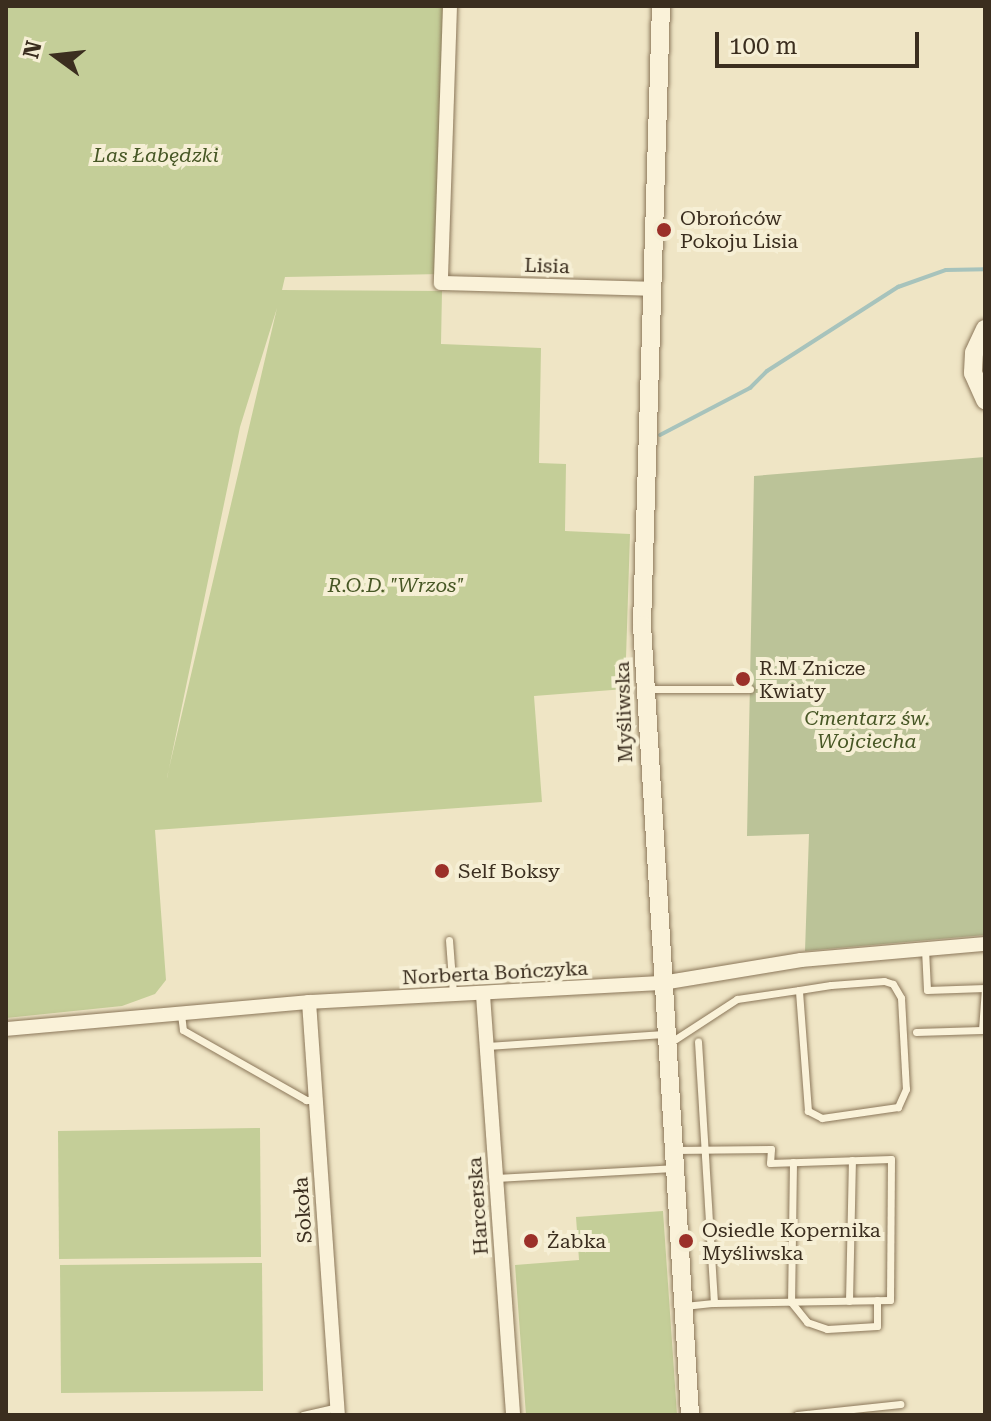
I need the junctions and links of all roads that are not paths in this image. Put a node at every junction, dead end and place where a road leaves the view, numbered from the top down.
1 (450, 6) edge
2 (661, 6) edge
3 (652, 289) junction
4 (985, 329) edge
5 (985, 400) edge
6 (644, 689) junction
7 (750, 689) dead end
8 (449, 940) dead end
9 (985, 944) edge
10 (925, 949) junction
11 (662, 983) junction
12 (985, 988) edge
13 (799, 990) junction
14 (483, 995) junction
15 (453, 996) junction
16 (309, 1002) junction
17 (181, 1014) junction
18 (6, 1029) edge
19 (983, 1030) edge
20 (916, 1032) dead end
21 (665, 1039) junction
22 (698, 1041) dead end
23 (487, 1046) junction
24 (316, 1100) junction
25 (704, 1149) junction
26 (672, 1159) junction
27 (852, 1160) junction
28 (793, 1162) junction
29 (496, 1178) junction
30 (877, 1300) junction
31 (849, 1301) junction
32 (791, 1302) junction
33 (714, 1303) junction
34 (682, 1307) junction
35 (900, 1404) dead end
36 (338, 1411) edge
37 (303, 1415) edge
38 (513, 1415) edge
39 (690, 1415) edge
40 (797, 1415) edge

1 - 3 street, Lisia
2 - 3 street, Myśliwska
3 - 6 street, Myśliwska
4 - 5 street
6 - 7 lane
6 - 11 street, Myśliwska
8 - 15 lane
9 - 10 street, Norberta Bończyka
10 - 11 street, Norberta Bończyka
10 - 12 lane
11 - 14 street, Norberta Bończyka
11 - 21 street, Myśliwska
12 - 19 lane
13 - 13 lane
13 - 21 lane
14 - 15 street, Norberta Bończyka
14 - 23 street, Harcerska
15 - 16 street, Norberta Bończyka
16 - 17 street, Norberta Bończyka
16 - 24 street, Sokoła
17 - 18 street, Norberta Bończyka
17 - 24 lane
19 - 20 lane
21 - 23 lane
21 - 26 street, Myśliwska
22 - 25 lane
23 - 29 street, Harcerska
24 - 36 street, Sokoła
25 - 26 lane
25 - 28 lane
25 - 33 lane
26 - 29 lane
26 - 34 street, Myśliwska
27 - 28 lane
27 - 30 lane
27 - 31 lane
28 - 32 lane
29 - 38 street, Harcerska
30 - 31 lane
30 - 32 lane
31 - 32 lane
32 - 33 lane
33 - 34 lane
34 - 39 street, Myśliwska
35 - 40 lane
36 - 37 lane

